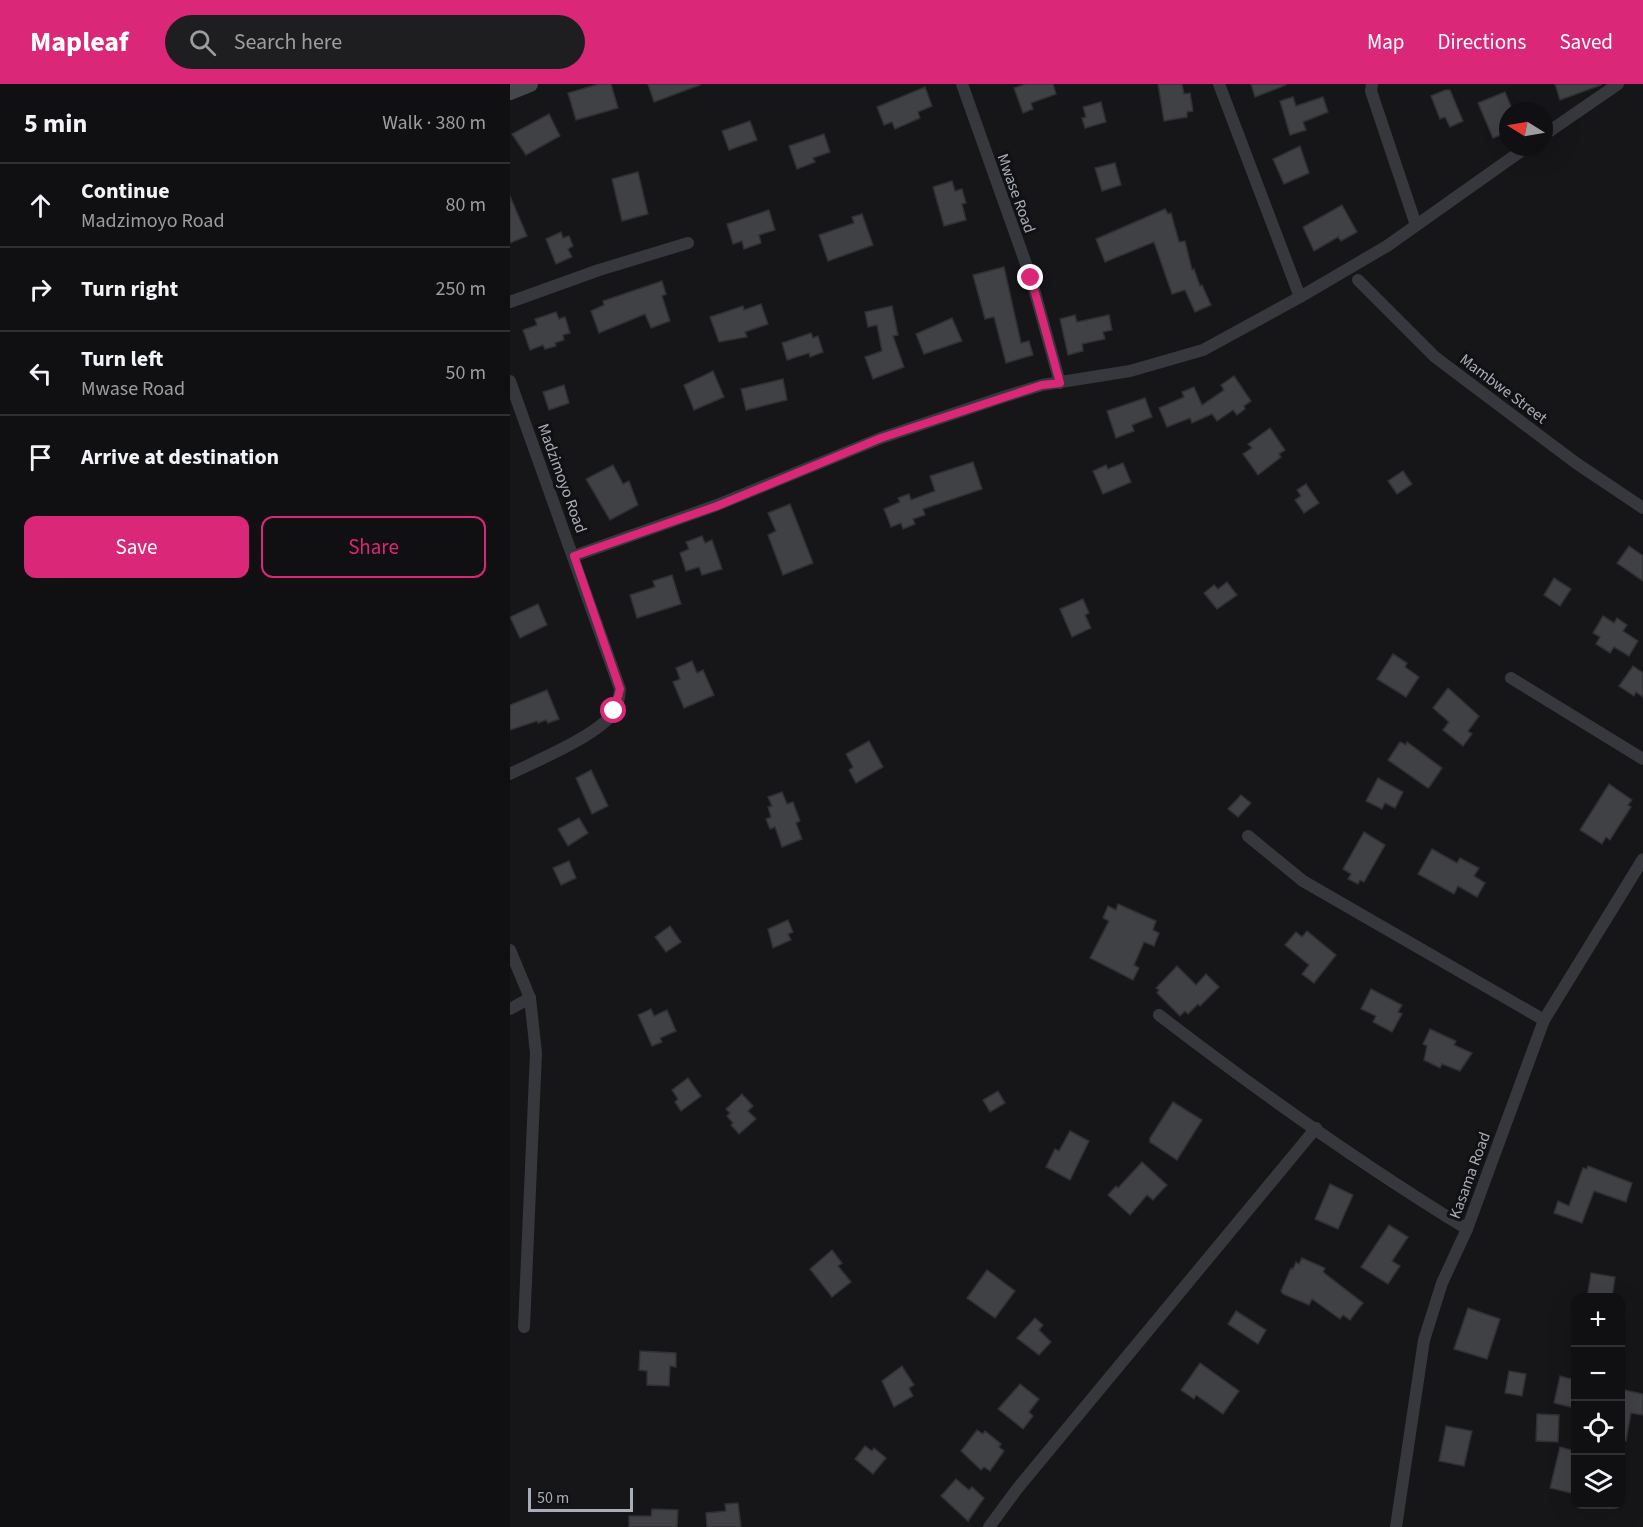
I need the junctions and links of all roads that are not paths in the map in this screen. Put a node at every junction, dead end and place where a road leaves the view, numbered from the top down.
1 (530, 84) edge
2 (962, 84) edge
3 (1219, 84) edge
4 (1371, 84) edge
5 (1618, 84) edge
6 (510, 92) edge
7 (1553, 129) edge
8 (1514, 156) edge
9 (1416, 225) junction
10 (688, 243) dead end
11 (1358, 280) dead end
12 (1300, 297) junction
13 (510, 302) edge
14 (510, 381) edge
15 (1060, 383) junction
16 (1643, 508) edge
17 (574, 556) junction
18 (1511, 678) dead end
19 (1643, 759) edge
20 (510, 774) edge
21 (1248, 836) dead end
22 (1643, 859) edge
23 (510, 950) edge
24 (530, 998) junction
25 (510, 1009) edge
26 (1159, 1015) dead end
27 (1544, 1020) junction
28 (1316, 1128) junction
29 (1467, 1229) junction
30 (524, 1327) dead end
31 (989, 1527) edge
32 (1396, 1527) edge

1 - 6 street
2 - 15 street, Mwase Road
3 - 12 street
4 - 9 street
5 - 7 street
8 - 9 street
9 - 12 street
10 - 13 street
11 - 16 street, Mambwe Street
12 - 15 street
14 - 17 street, Madzimoyo Road
15 - 17 street
17 - 20 street, Madzimoyo Road
18 - 19 street
21 - 27 street
22 - 27 street, Kasama Road
23 - 24 street
24 - 25 street
24 - 30 street
26 - 28 street
27 - 29 street, Kasama Road
28 - 29 street
28 - 31 street
29 - 32 street, Kasama Road

